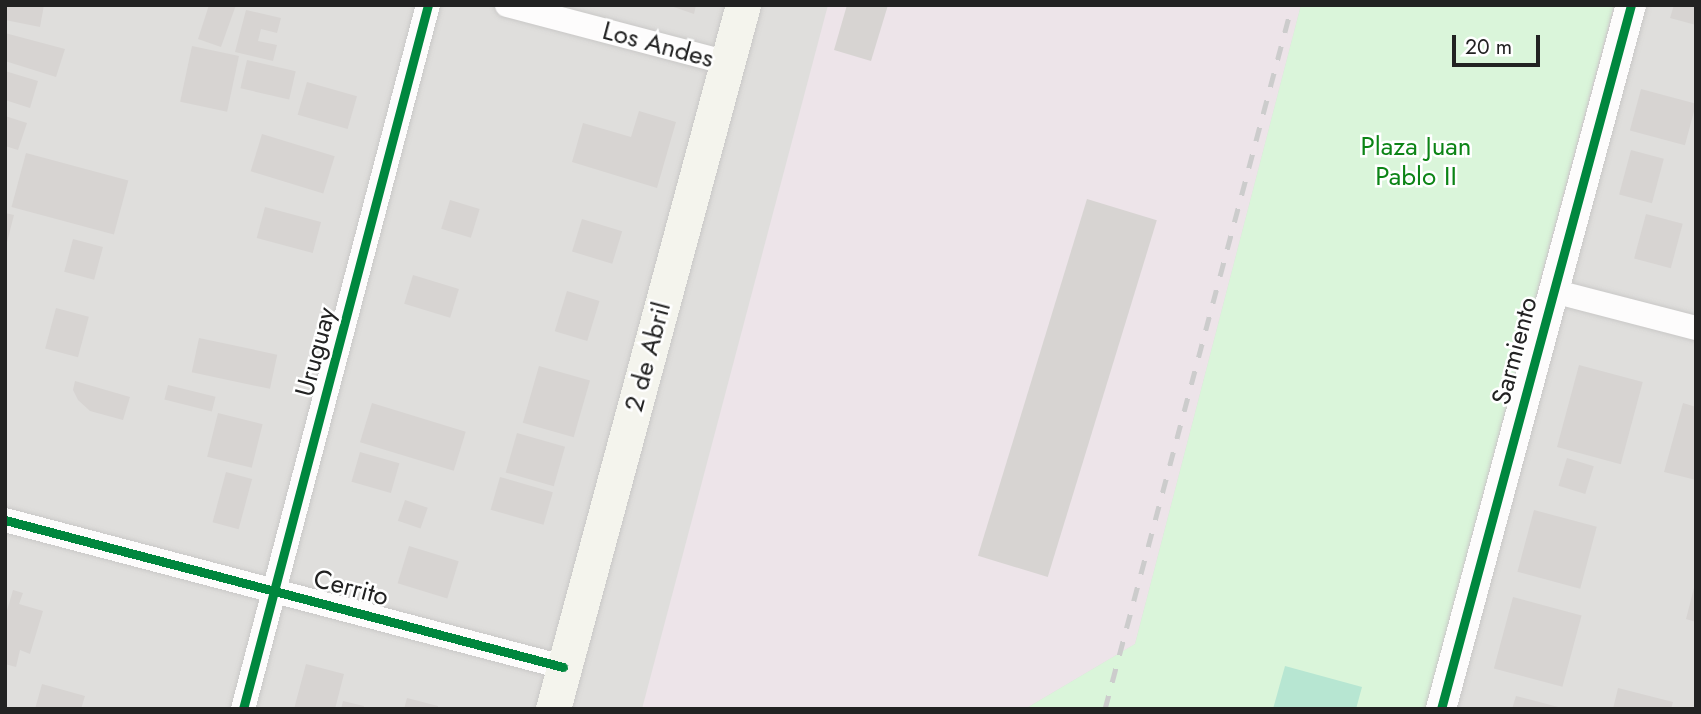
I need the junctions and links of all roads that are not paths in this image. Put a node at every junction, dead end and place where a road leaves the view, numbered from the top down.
1 (428, 5) edge
2 (507, 5) edge
3 (743, 5) edge
4 (1631, 5) edge
5 (728, 63) junction
6 (1553, 291) junction
7 (1696, 328) edge
8 (5, 520) edge
9 (275, 589) junction
10 (563, 667) junction
11 (243, 709) edge
12 (553, 709) edge
13 (1441, 709) edge

1 - 9 street, Uruguay
2 - 5 street, Los Andes
3 - 5 main road, 2 de Abril
4 - 6 street, Sarmiento
5 - 10 main road, 2 de Abril
6 - 7 street
6 - 13 street, Sarmiento
8 - 9 street, Cerrito
9 - 10 street, Cerrito
9 - 11 street, Uruguay
10 - 12 main road, 2 de Abril

